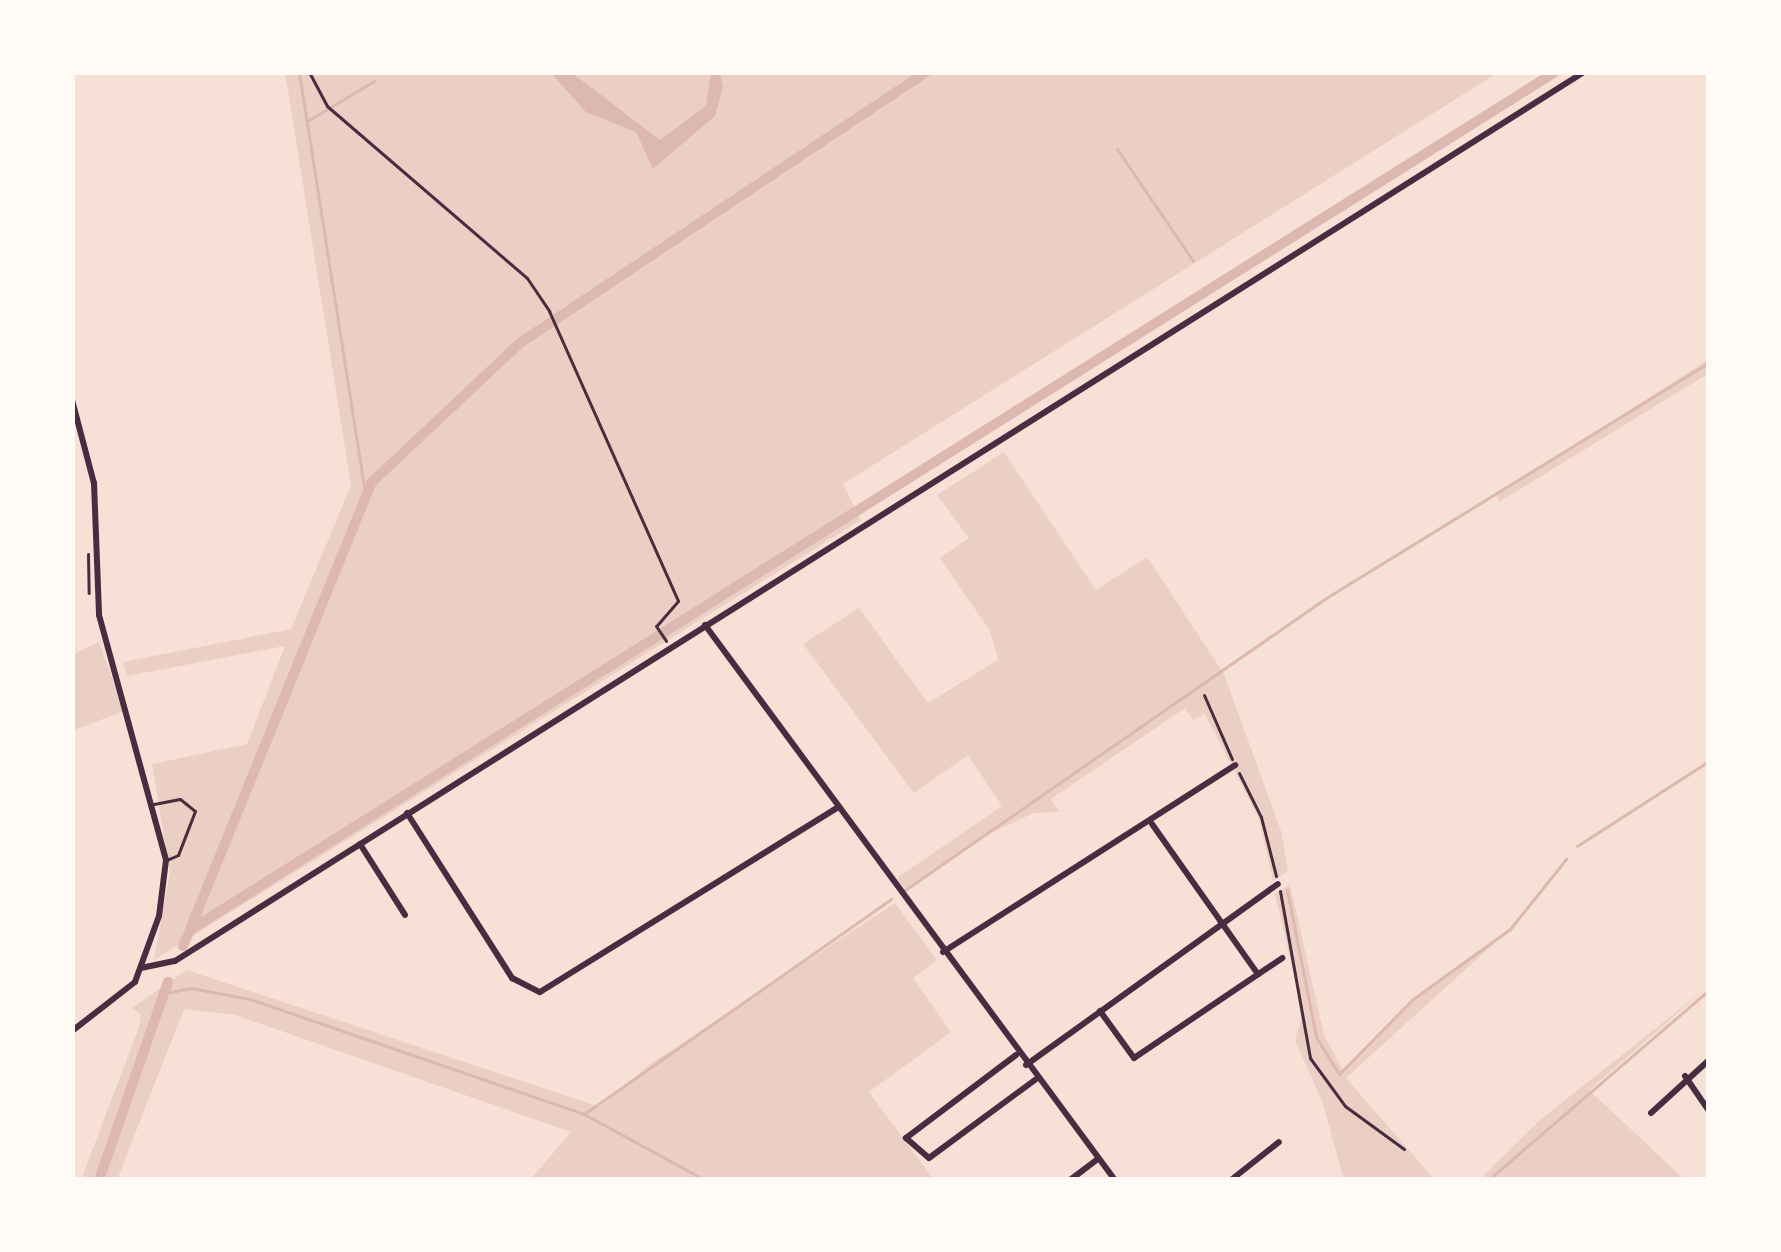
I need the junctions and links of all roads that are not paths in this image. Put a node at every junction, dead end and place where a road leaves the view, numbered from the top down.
1 (1584, 72) edge
2 (72, 400) edge
3 (705, 626) junction
4 (1235, 765) road end
5 (154, 803) junction
6 (838, 807) junction
7 (407, 813) junction
8 (1152, 824) junction
9 (360, 844) junction
10 (166, 860) junction
11 (1278, 884) road end
12 (405, 915) dead end
13 (1222, 922) junction
14 (943, 952) junction
15 (1282, 958) dead end
16 (141, 968) junction
17 (1258, 974) junction
18 (1100, 1011) junction
19 (72, 1031) edge
20 (1018, 1054) junction
21 (1709, 1060) edge
22 (1026, 1065) junction
23 (1684, 1076) junction
24 (1036, 1079) junction
25 (1709, 1111) edge
26 (1651, 1113) dead end
27 (1279, 1142) dead end
28 (1098, 1159) junction
29 (1070, 1180) edge
30 (1115, 1180) edge
31 (1231, 1180) edge

1 - 3 street
2 - 5 street
3 - 6 street
3 - 7 street
4 - 8 street
5 - 10 street
5 - 10 lane
6 - 7 street
6 - 14 street
7 - 9 street
8 - 13 street
8 - 14 street
9 - 12 street
9 - 16 street
10 - 16 street
11 - 13 street
13 - 17 street
13 - 18 street
14 - 20 street
15 - 17 street
16 - 19 street
17 - 18 street
18 - 22 street
20 - 22 street
20 - 24 street
21 - 23 street
22 - 24 street
23 - 25 street
23 - 26 street
24 - 28 street
27 - 31 street
28 - 29 street
28 - 30 street

